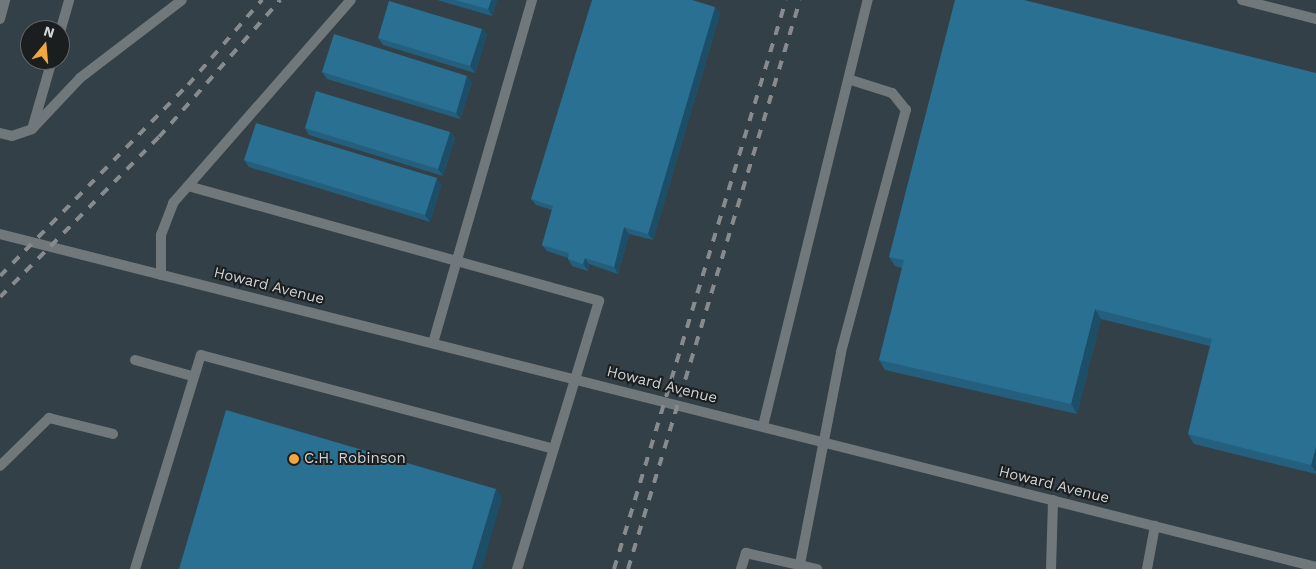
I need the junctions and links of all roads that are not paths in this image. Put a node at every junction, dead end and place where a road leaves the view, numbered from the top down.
1 (5, 0) edge
2 (69, 0) edge
3 (182, 0) edge
4 (350, 0) edge
5 (532, 0) edge
6 (868, 0) edge
7 (1242, 0) edge
8 (0, 19) edge
9 (1316, 19) edge
10 (63, 20) edge
11 (49, 70) edge
12 (851, 80) junction
13 (32, 129) junction
14 (0, 134) edge
15 (188, 186) junction
16 (0, 234) edge
17 (456, 263) junction
18 (161, 275) junction
19 (433, 343) junction
20 (135, 360) dead end
21 (192, 376) junction
22 (577, 379) junction
23 (763, 426) junction
24 (113, 434) dead end
25 (821, 441) junction
26 (551, 448) junction
27 (0, 466) edge
28 (1053, 500) junction
29 (1155, 526) junction
30 (800, 567) edge
31 (1316, 567) edge
32 (135, 569) edge
33 (517, 569) edge
34 (741, 569) edge
35 (817, 569) edge
36 (1051, 569) edge
37 (1147, 569) edge

1 - 8 street
2 - 10 street
3 - 13 street
4 - 15 street
5 - 17 street
6 - 12 street
7 - 9 street
11 - 13 street
12 - 23 street
12 - 25 street
13 - 14 street
15 - 17 street
15 - 18 street
16 - 18 street, Howard Avenue
17 - 19 street
17 - 22 street
18 - 19 street, Howard Avenue
19 - 22 street, Howard Avenue
20 - 21 street
21 - 26 street
21 - 32 street
22 - 23 street, Howard Avenue
22 - 26 street
23 - 25 street, Howard Avenue
24 - 27 street
25 - 28 street, Howard Avenue
25 - 30 street
26 - 33 street
28 - 29 street, Howard Avenue
28 - 36 street
29 - 31 street, Howard Avenue
29 - 37 street
30 - 34 street
30 - 35 street

